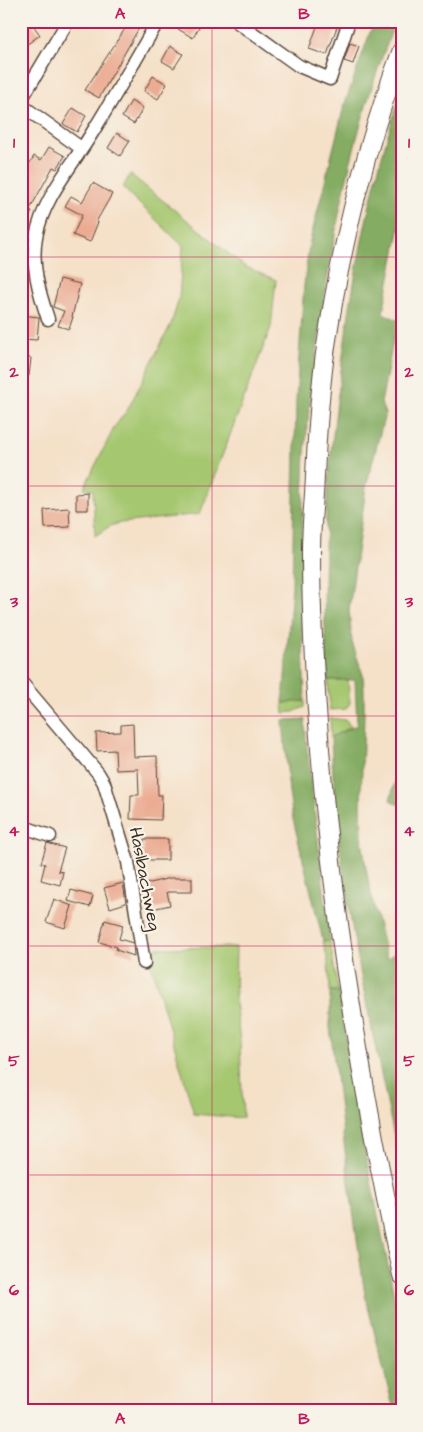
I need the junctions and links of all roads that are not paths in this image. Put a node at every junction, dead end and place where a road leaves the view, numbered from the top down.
1 (68, 21) edge
2 (158, 21) edge
3 (236, 21) edge
4 (350, 21) edge
5 (402, 50) edge
6 (21, 100) edge
7 (21, 104) edge
8 (81, 148) junction
9 (48, 319) dead end
10 (21, 682) edge
11 (21, 826) edge
12 (50, 836) dead end
13 (144, 963) dead end
14 (402, 1275) edge

1 - 6 street
2 - 8 street
3 - 4 street
5 - 14 highway
7 - 8 street
8 - 9 street
10 - 13 street, Haslbachweg
11 - 12 street

